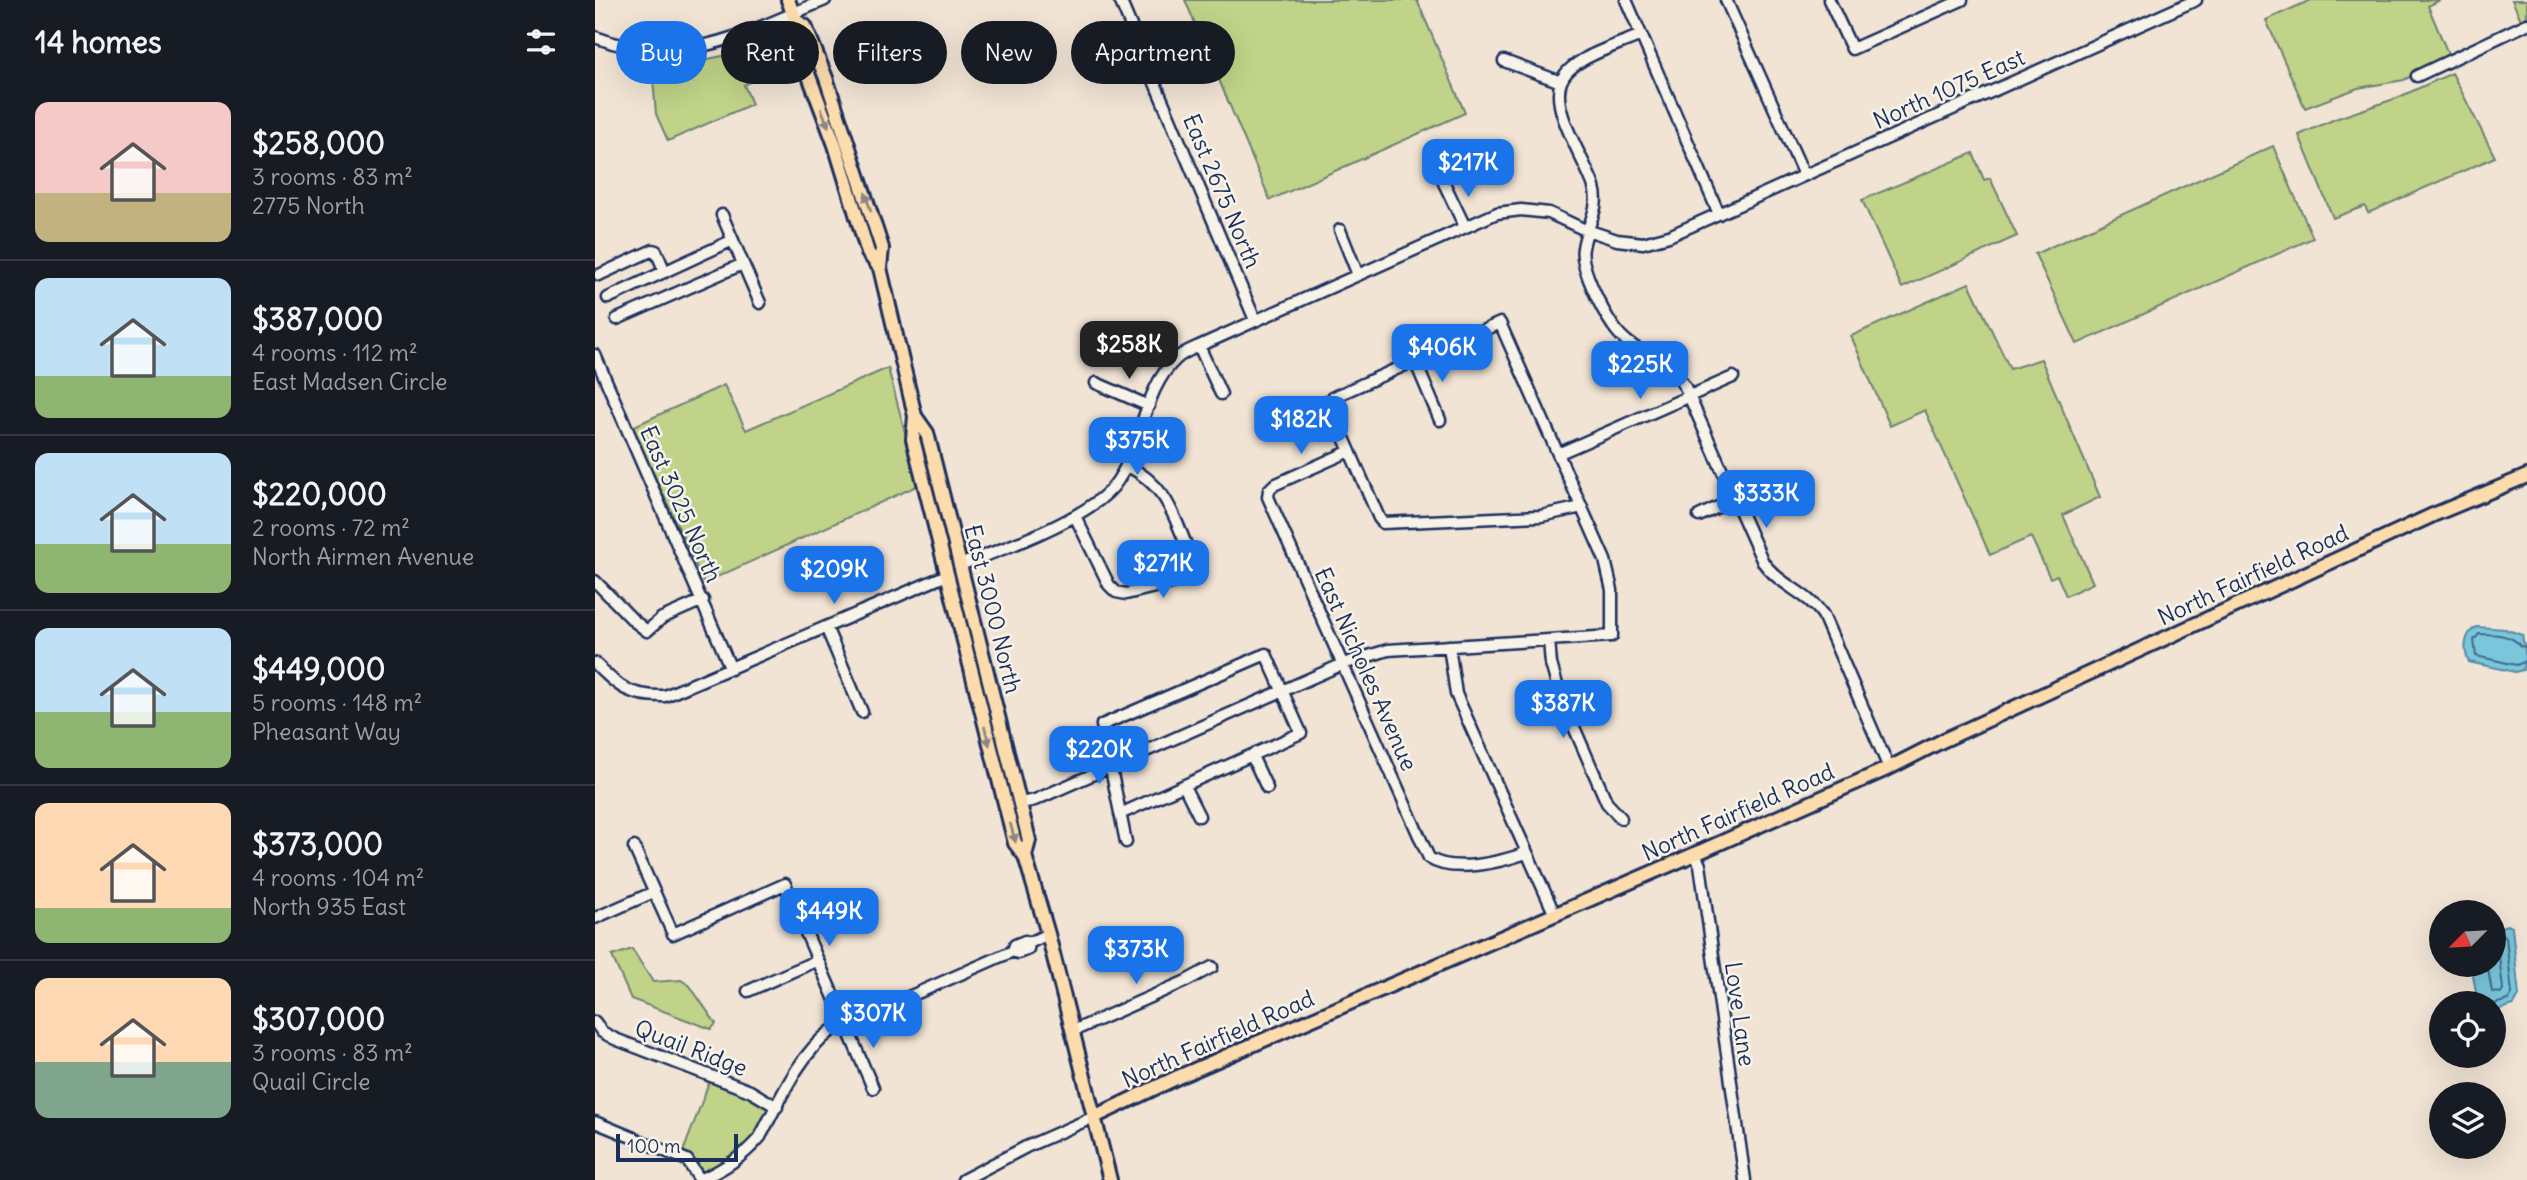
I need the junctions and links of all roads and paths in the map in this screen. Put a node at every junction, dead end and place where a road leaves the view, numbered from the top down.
1 (788, 0) edge
2 (825, 0) edge
3 (1120, 0) edge
4 (1626, 0) edge
5 (1725, 0) edge
6 (1829, 0) edge
7 (1962, 0) edge
8 (2196, 0) edge
9 (2182, 3) edge
10 (795, 17) junction
11 (2527, 24) edge
12 (1641, 35) junction
13 (595, 37) edge
14 (1504, 61) dead end
15 (2417, 76) dead end
16 (1561, 82) junction
17 (1804, 175) junction
18 (1444, 183) dead end
19 (1719, 214) junction
20 (722, 215) dead end
21 (1465, 228) junction
22 (1340, 230) dead end
23 (1588, 230) junction
24 (733, 240) junction
25 (743, 264) junction
26 (666, 272) junction
27 (599, 275) dead end
28 (1358, 275) junction
29 (608, 298) dead end
30 (760, 303) dead end
31 (617, 319) dead end
32 (1255, 320) junction
33 (1199, 345) junction
34 (595, 355) edge
35 (1415, 361) junction
36 (598, 372) edge
37 (1733, 377) dead end
38 (1096, 383) dead end
39 (1221, 394) dead end
40 (1690, 396) junction
41 (1149, 406) junction
42 (1440, 420) dead end
43 (915, 422) junction
44 (1350, 451) junction
45 (1560, 453) junction
46 (1126, 465) junction
47 (2527, 476) edge
48 (1735, 499) junction
49 (1582, 507) junction
50 (1075, 516) junction
51 (1699, 516) dead end
52 (962, 564) junction
53 (947, 575) junction
54 (595, 582) edge
55 (703, 600) junction
56 (826, 627) junction
57 (1549, 640) junction
58 (1449, 646) junction
59 (595, 663) edge
60 (1343, 664) junction
61 (731, 668) junction
62 (1281, 690) junction
63 (862, 712) dead end
64 (999, 722) junction
65 (1252, 756) junction
66 (1111, 766) junction
67 (1889, 768) junction
68 (1184, 786) junction
69 (1266, 788) dead end
70 (1021, 803) junction
71 (1120, 814) junction
72 (1199, 816) dead end
73 (1621, 818) dead end
74 (1126, 842) dead end
75 (634, 847) dead end
76 (1526, 853) junction
77 (1695, 854) junction
78 (1025, 856) junction
79 (654, 892) junction
80 (1555, 915) junction
81 (595, 918) edge
82 (1048, 934) junction
83 (818, 960) junction
84 (1212, 967) dead end
85 (748, 991) dead end
86 (595, 1022) edge
87 (846, 1024) junction
88 (1073, 1031) junction
89 (873, 1088) dead end
90 (777, 1107) junction
91 (1094, 1117) junction
92 (595, 1122) edge
93 (700, 1180) edge
94 (963, 1180) edge
95 (1110, 1180) edge
96 (1745, 1180) edge

1 - 10 main road, East 3000 North
2 - 10 street
3 - 32 street, East 2675 North
4 - 12 street
5 - 17 street
6 - 7 street
8 - 9 street, North 1075 East
9 - 17 street, North 1075 East
10 - 13 street
10 - 43 main road, East 3000 North
11 - 15 street
12 - 16 street
12 - 19 street
14 - 16 street
16 - 23 street
17 - 19 street, North 1075 East
18 - 21 street
19 - 23 street, North 1075 East
20 - 24 street
21 - 23 street, North 1075 East
21 - 28 street, North 1075 East
22 - 28 street
23 - 40 street
24 - 25 street
24 - 26 street
25 - 30 street
25 - 31 street
26 - 27 street
26 - 29 street
28 - 32 street, North 1075 East
32 - 33 street, North 1075 East
33 - 39 street
33 - 41 street, North 1075 East
34 - 36 street, East 3025 North
35 - 42 street
35 - 44 street
35 - 45 street
36 - 55 street, East 3025 North
37 - 40 street
38 - 41 street
40 - 45 street
40 - 48 street
41 - 46 street, North 1075 East
43 - 52 main road, East 3000 North
43 - 53 main road, East 3000 North
44 - 49 street
44 - 60 street, East Nicholes Avenue
45 - 49 street
46 - 50 street, North 1075 East
46 - 50 street
47 - 67 main road, North Fairfield Road
48 - 51 street
48 - 67 street
49 - 57 street
50 - 52 street, North 1075 East
52 - 64 main road, East 3000 North
53 - 56 street
53 - 64 main road
53 -> 78 main road, East 3000 North
54 - 55 street
55 - 61 street, East 3025 North
56 - 61 street
56 - 63 street
57 - 58 street
57 - 73 street
58 - 60 street
58 - 76 street
59 - 61 street
60 - 62 street
60 - 76 street, East Nicholes Avenue
62 - 65 street
62 - 66 street
62 - 66 street
64 - 70 main road, East 3000 North
65 - 68 street
65 - 69 street
66 - 70 street
66 - 71 street
67 - 77 main road, North Fairfield Road
68 - 71 street
68 - 72 street
70 - 78 main road, East 3000 North
71 - 74 street
75 - 79 street
76 - 80 street
77 - 80 main road, North Fairfield Road
77 - 96 street, Love Lane
78 - 82 main road, East 3000 North
79 - 81 street
79 - 83 street
80 - 91 main road, North Fairfield Road
82 - 87 street
82 - 88 main road, East 3000 North
83 - 85 street
83 - 87 street
84 - 88 street
86 - 90 street, Quail Ridge
87 - 89 street
87 - 90 street
88 - 91 main road, East 3000 North
90 - 93 street
91 - 94 street, North Fairfield Road
91 - 95 main road, East 3000 North
92 - 93 street

